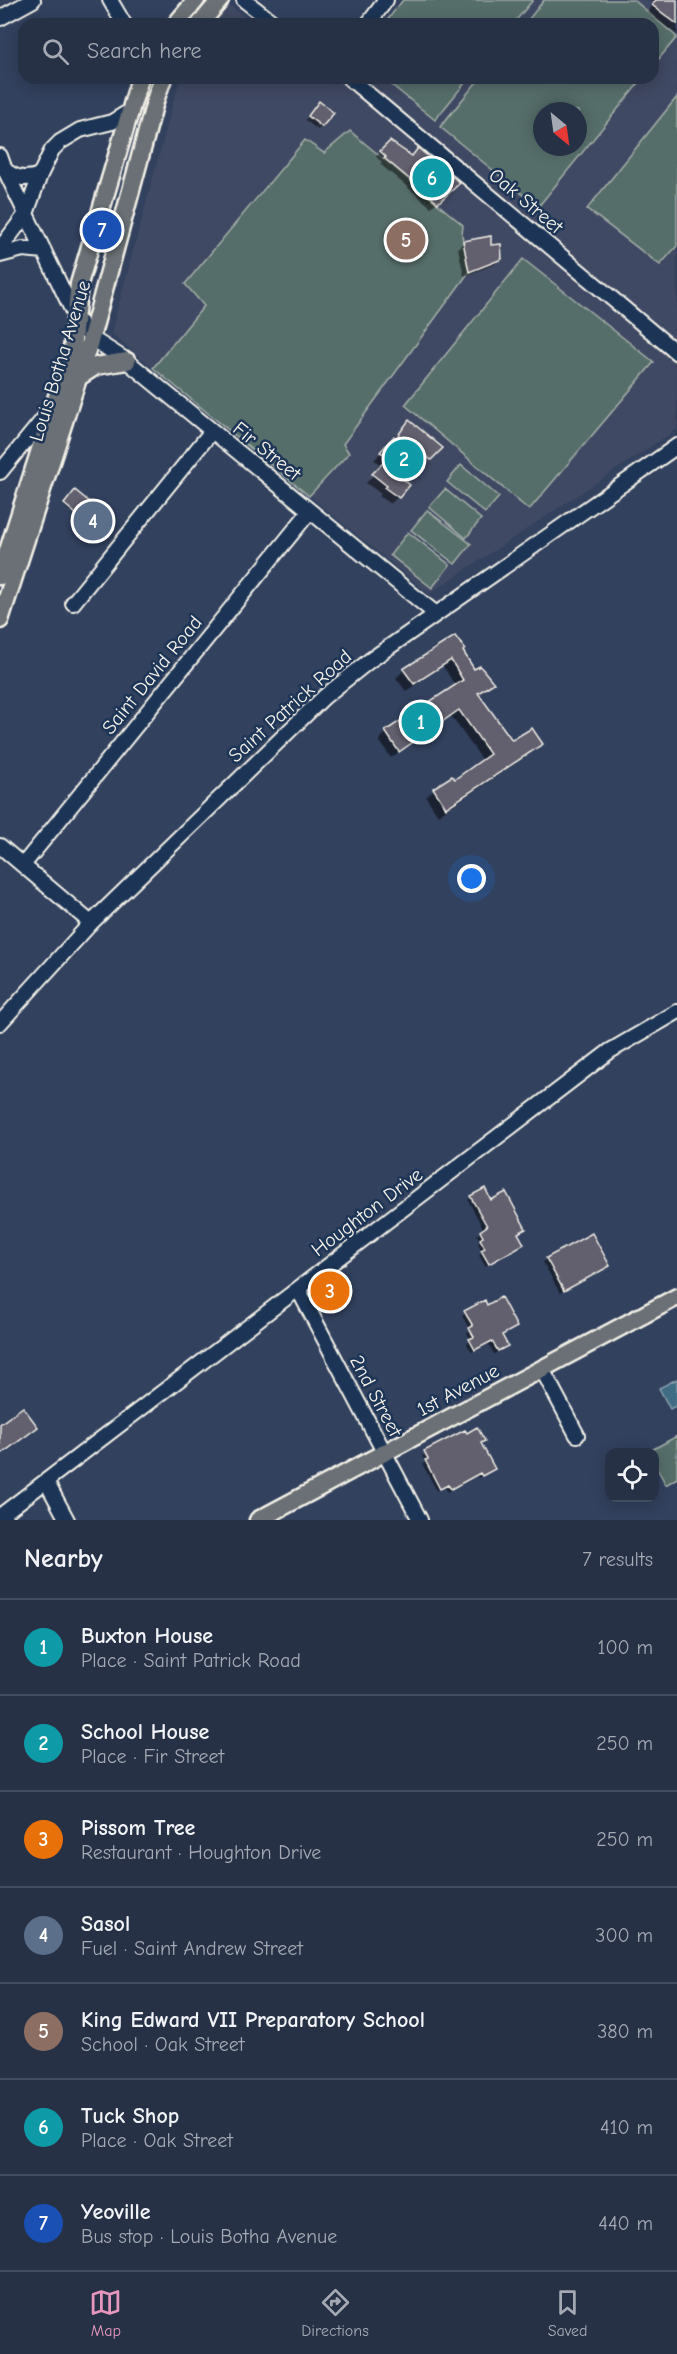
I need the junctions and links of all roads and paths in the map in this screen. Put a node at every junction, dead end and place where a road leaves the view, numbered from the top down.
1 (33, 0) edge
2 (110, 0) edge
3 (196, 0) edge
4 (220, 0) edge
5 (244, 0) edge
6 (386, 0) edge
7 (0, 18) edge
8 (120, 18) edge
9 (181, 18) edge
10 (205, 18) edge
11 (266, 18) edge
12 (372, 18) edge
13 (138, 84) edge
14 (161, 84) edge
15 (356, 84) edge
16 (130, 111) junction
17 (0, 156) edge
18 (5, 170) junction
19 (40, 175) junction
20 (26, 214) junction
21 (0, 249) edge
22 (44, 251) junction
23 (0, 255) edge
24 (76, 318) junction
25 (91, 338) junction
26 (677, 353) edge
27 (127, 361) junction
28 (79, 377) junction
29 (52, 410) junction
30 (212, 431) junction
31 (677, 446) edge
32 (0, 472) edge
33 (310, 511) junction
34 (0, 576) edge
35 (73, 603) dead end
36 (436, 614) junction
37 (0, 620) edge
38 (0, 846) edge
39 (23, 865) junction
40 (91, 923) junction
41 (677, 1012) edge
42 (0, 1023) edge
43 (298, 1289) junction
44 (677, 1297) edge
45 (542, 1369) junction
46 (577, 1435) dead end
47 (384, 1453) junction
48 (46, 1481) junction
49 (0, 1516) edge
50 (67, 1520) edge
51 (258, 1520) edge
52 (420, 1520) edge

1 - 7 street
2 - 8 street
3 - 9 main road
4 - 10 main road
5 - 11 street
6 - 12 street
13 - 16 main road, Louis Botha Avenue
14 - 25 main road, Louis Botha Avenue
15 - 26 street, Oak Street
16 - 19 street
16 - 24 main road, Louis Botha Avenue
17 - 18 street, Fir Street
18 - 19 street
18 - 20 street, Fir Street
19 - 20 street
20 - 21 street
20 - 22 street, Fir Street
22 - 23 street
22 - 24 street, Fir Street
24 - 25 street, Fir Street
24 - 29 main road, Louis Botha Avenue
25 - 27 street, Fir Street
25 - 28 main road, Louis Botha Avenue
27 - 28 main road
27 - 30 street, Fir Street
28 - 37 main road, Louis Botha Avenue
29 - 32 street
29 - 34 main road, Louis Botha Avenue
30 - 33 street, Fir Street
30 - 35 street
31 - 36 street, Saint Patrick Road
33 - 36 street, Fir Street
33 - 39 street, Saint David Road
36 - 40 street, Saint Patrick Road
38 - 39 street
39 - 40 street
40 - 42 street, Saint Patrick Road
41 - 43 street, Houghton Drive
43 - 47 street, 2nd Street
43 - 48 street, Houghton Drive
44 - 45 main road, 1st Avenue
45 - 46 street
45 - 47 main road, 1st Avenue
47 - 51 main road, 1st Avenue
47 - 52 street, 2nd Street
48 - 49 street, Houghton Drive
48 - 50 street

